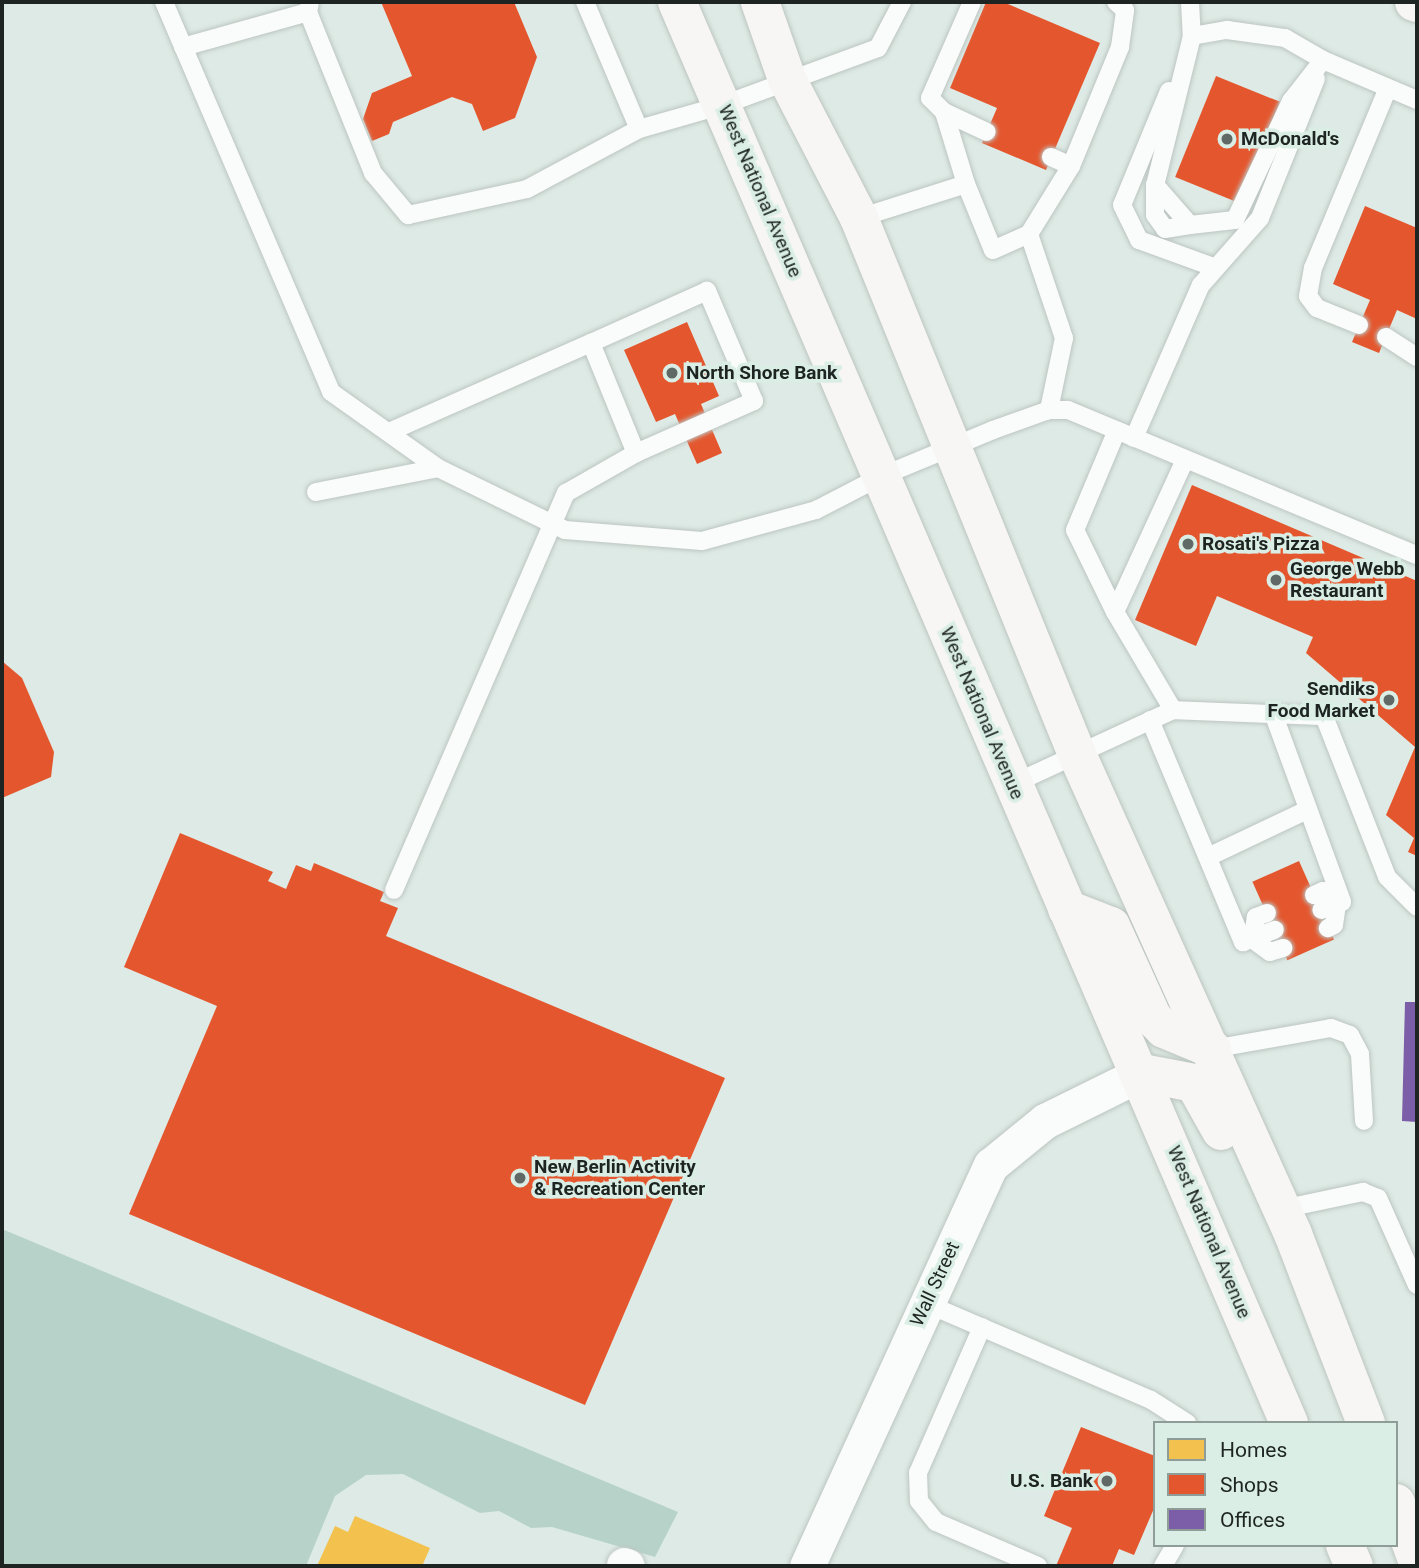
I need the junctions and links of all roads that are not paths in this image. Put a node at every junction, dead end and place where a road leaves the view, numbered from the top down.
1 (164, 2) edge
2 (585, 2) edge
3 (677, 2) edge
4 (760, 2) edge
5 (902, 2) edge
6 (972, 2) edge
7 (1116, 2) edge
8 (1190, 2) edge
9 (309, 7) edge
10 (1192, 36) junction
11 (183, 47) junction
12 (1323, 60) junction
13 (787, 79) junction
14 (1388, 88) junction
15 (1417, 100) edge
16 (723, 105) junction
17 (944, 112) junction
18 (639, 129) junction
19 (987, 131) dead end
20 (1051, 158) dead end
21 (1071, 166) junction
22 (966, 184) junction
23 (859, 218) junction
24 (1029, 234) junction
25 (1213, 267) junction
26 (1359, 325) dead end
27 (1386, 337) dead end
28 (591, 343) junction
29 (1417, 357) edge
30 (1049, 410) junction
31 (1117, 430) junction
32 (389, 432) junction
33 (1135, 438) junction
34 (952, 446) junction
35 (636, 453) junction
36 (1185, 460) junction
37 (438, 468) junction
38 (882, 476) junction
39 (316, 492) dead end
40 (553, 525) junction
41 (1417, 555) edge
42 (1115, 612) junction
43 (1173, 710) junction
44 (1273, 713) junction
45 (1150, 720) junction
46 (1076, 751) junction
47 (1013, 784) junction
48 (1307, 810) junction
49 (1208, 857) junction
50 (394, 890) dead end
51 (1417, 907) edge
52 (1067, 909) junction
53 (1267, 913) dead end
54 (1328, 928) dead end
55 (1275, 930) dead end
56 (1252, 939) junction
57 (1283, 948) dead end
58 (1212, 1049) junction
59 (1142, 1073) junction
60 (1364, 1121) dead end
61 (1282, 1209) junction
62 (1417, 1285) edge
63 (925, 1303) junction
64 (982, 1327) junction
65 (1184, 1421) edge
66 (1288, 1421) edge
67 (1365, 1421) edge
68 (1398, 1508) edge
69 (1174, 1547) edge
70 (1346, 1547) edge
71 (1417, 1560) edge
72 (807, 1566) edge
73 (1038, 1566) edge
74 (1163, 1566) edge
75 (1354, 1566) edge

1 - 11 lane
2 - 18 lane
3 - 16 main road, West National Avenue
4 - 13 main road
5 - 13 lane
6 - 17 lane
7 - 21 lane
8 - 10 lane
9 - 11 lane
9 - 18 lane
10 - 12 lane
10 - 12 lane
10 - 25 lane
11 - 32 lane
12 - 14 lane
12 - 25 lane
13 - 16 lane
13 - 23 main road
14 - 15 lane
14 - 26 lane
16 - 18 lane
16 - 38 main road, West National Avenue
17 - 19 lane
17 - 22 lane
20 - 21 lane
21 - 24 lane
22 - 23 lane
22 - 24 lane
23 - 34 main road
24 - 30 lane
25 - 33 lane
27 - 29 lane
28 - 32 lane
28 - 35 lane
28 - 35 lane
30 - 31 lane
30 - 34 lane
31 - 33 lane
31 - 42 lane
32 - 37 lane
33 - 36 lane
34 - 38 lane
34 - 46 main road
35 - 40 lane
36 - 41 lane
36 - 42 lane
37 - 39 lane
37 - 40 lane
38 - 40 lane
38 - 47 main road, West National Avenue
40 - 50 lane
42 - 43 lane
43 - 44 lane
43 - 45 lane
44 - 48 lane
44 - 51 lane
45 - 46 lane
45 - 49 lane
46 - 47 lane
46 - 58 main road
47 - 52 main road, West National Avenue
48 - 49 lane
48 - 54 lane
49 - 56 lane
52 - 58 main road
52 - 59 main road, West National Avenue
53 - 56 lane
55 - 56 lane
56 - 57 lane
58 - 59 main road
58 - 60 lane
58 - 61 main road
59 - 61 main road
59 - 63 street, Wall Street
59 - 66 main road, West National Avenue
61 - 62 lane
61 - 67 main road
63 - 64 lane
63 - 72 street, Wall Street
64 - 65 lane
64 - 73 lane
68 - 71 main road
69 - 74 lane
70 - 75 main road

